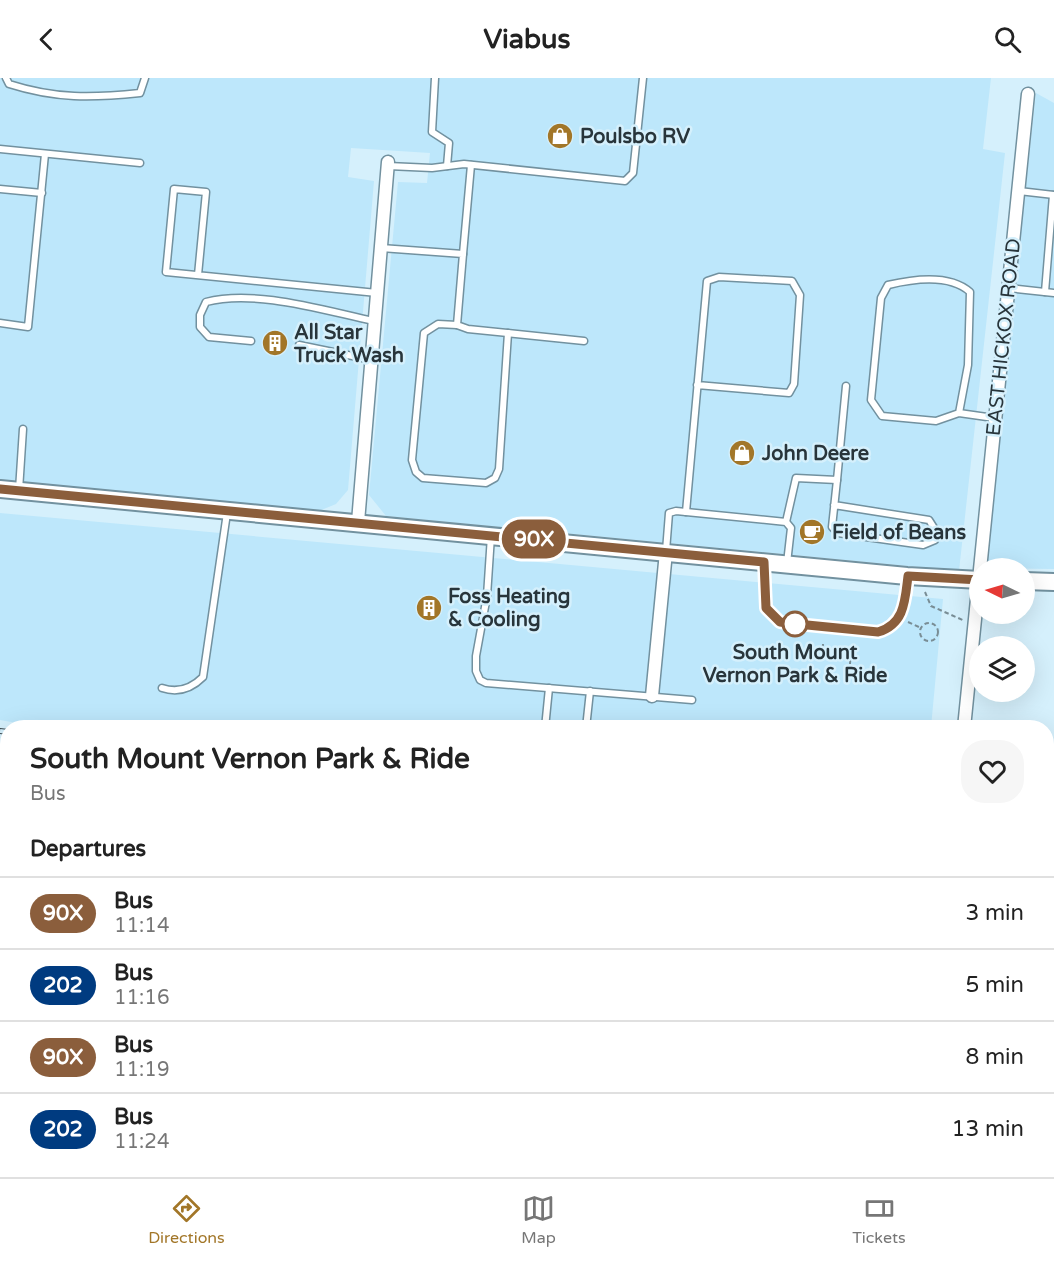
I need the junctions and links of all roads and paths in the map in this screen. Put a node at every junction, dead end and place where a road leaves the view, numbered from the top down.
1 (6, 78) edge
2 (145, 78) edge
3 (435, 78) edge
4 (642, 78) edge
5 (1028, 94) dead end
6 (0, 149) edge
7 (45, 154) junction
8 (140, 163) dead end
9 (388, 164) joint
10 (471, 165) junction
11 (447, 166) junction
12 (0, 189) edge
13 (1018, 191) junction
14 (42, 193) junction
15 (1054, 195) edge
16 (381, 248) junction
17 (463, 254) junction
18 (198, 275) junction
19 (1008, 288) junction
20 (1045, 292) junction
21 (377, 293) junction
22 (1054, 293) edge
23 (375, 321) junction
24 (0, 323) edge
25 (457, 325) junction
26 (508, 333) junction
27 (251, 341) dead end
28 (584, 341) dead end
29 (299, 345) dead end
30 (372, 360) junction
31 (697, 385) junction
32 (846, 386) dead end
33 (959, 414) junction
34 (994, 418) junction
35 (23, 429) dead end
36 (837, 480) junction
37 (0, 489) edge
38 (19, 490) junction
39 (834, 505) junction
40 (227, 510) junction
41 (686, 512) junction
42 (358, 522) junction
43 (786, 522) junction
44 (491, 535) junction
45 (666, 552) junction
46 (981, 558) edge
47 (764, 562) junction
48 (787, 564) junction
49 (908, 576) junction
50 (969, 579) edge
51 (1035, 581) edge
52 (1054, 582) edge
53 (925, 592) dead end
54 (908, 622) dead end
55 (969, 622) edge
56 (974, 624) edge
57 (921, 628) junction
58 (808, 643) dead end
59 (823, 644) dead end
60 (837, 646) dead end
61 (851, 647) dead end
62 (807, 654) dead end
63 (822, 655) dead end
64 (837, 656) dead end
65 (850, 664) dead end
66 (162, 688) dead end
67 (549, 688) junction
68 (590, 691) junction
69 (652, 696) junction
70 (692, 700) dead end
71 (546, 720) edge
72 (587, 720) edge
73 (965, 720) edge

1 - 2 lane
3 - 11 lane
4 - 10 lane
5 - 13 street, EAST HICKOX ROAD
6 - 7 lane
7 - 8 lane
7 - 14 lane
9 - 11 lane
9 - 16 street
10 - 11 lane
10 - 17 lane
12 - 14 lane
13 - 15 lane
13 - 19 street, EAST HICKOX ROAD
14 - 24 lane
15 - 20 lane
16 - 17 lane
16 - 21 street
17 - 25 lane
18 - 18 lane
18 - 21 lane
19 - 20 lane
19 - 34 street, EAST HICKOX ROAD
20 - 22 lane
21 - 23 street
23 - 27 lane
23 - 30 street
25 - 26 lane
25 - 26 lane
26 - 28 lane
29 - 30 lane
30 - 42 street
31 - 31 lane
31 - 41 lane
32 - 36 lane
33 - 33 lane
33 - 34 lane
34 - 46 street, EAST HICKOX ROAD
35 - 38 lane
36 - 39 lane
36 - 43 lane
37 - 38 street
38 - 40 street
39 - 39 lane
40 - 42 street
40 - 66 lane
41 - 43 lane
41 - 45 lane
42 - 44 street
43 - 48 lane
44 - 45 street
44 - 67 lane
45 - 47 street
45 - 69 street
47 - 48 street
47 - 49 lane
48 - 49 street
49 - 50 street
51 - 52 street
53 - 55 path
54 - 57 path
56 - 73 street, EAST HICKOX ROAD
57 - 57 path
58 - 62 path
59 - 63 path
60 - 64 path
61 - 65 path
67 - 68 lane
67 - 71 lane
68 - 69 lane
68 - 72 lane
69 - 70 lane

